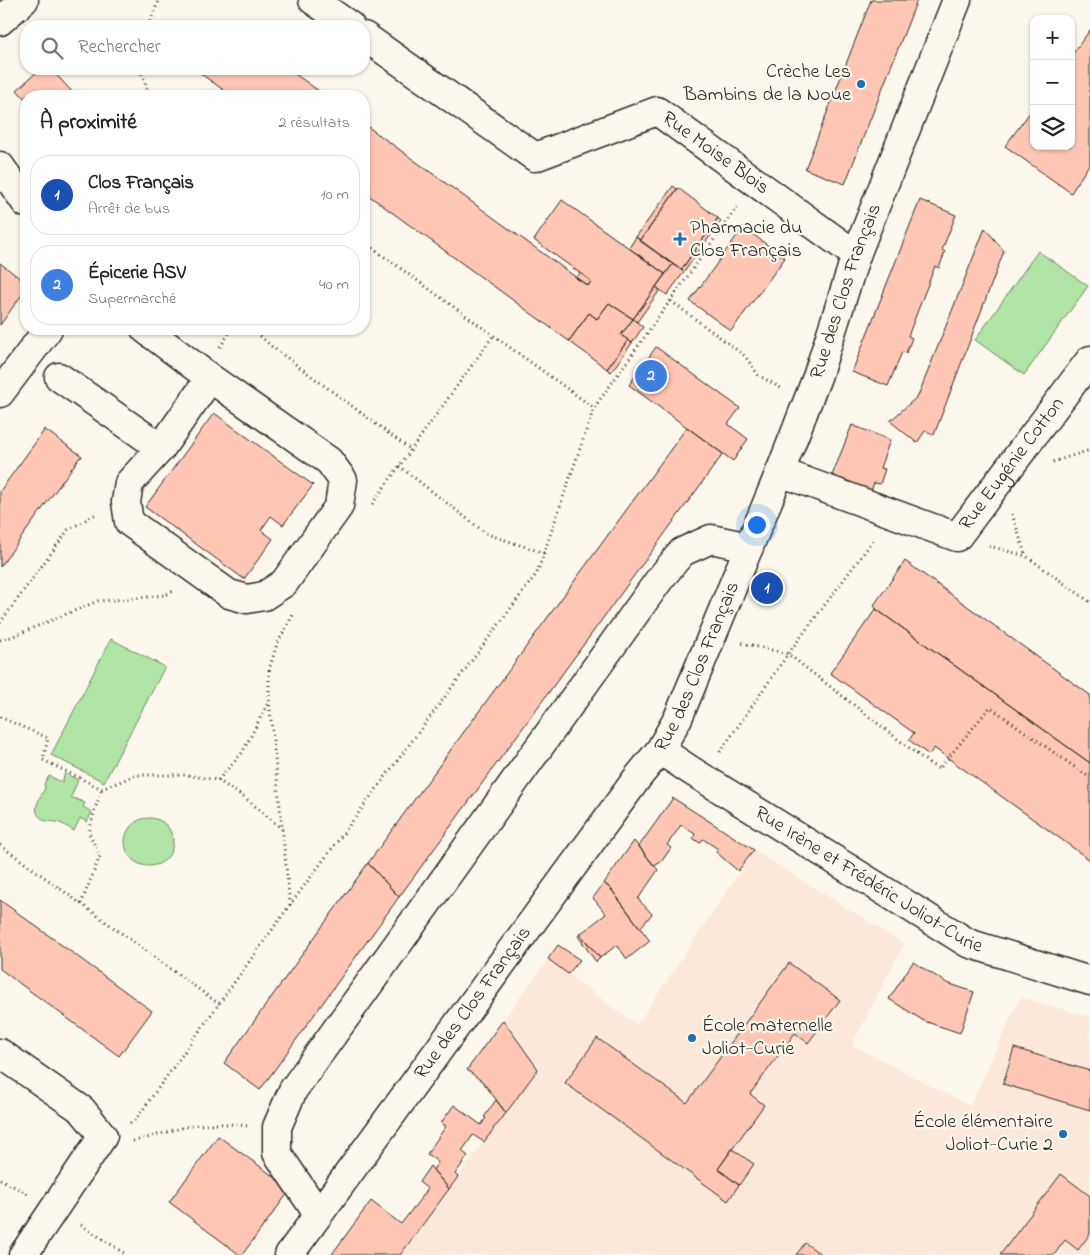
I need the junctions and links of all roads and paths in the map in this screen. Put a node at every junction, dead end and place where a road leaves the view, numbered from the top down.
1 (24, 0) edge
2 (159, 0) edge
3 (313, 0) edge
4 (957, 0) edge
5 (151, 20) edge
6 (341, 20) edge
7 (0, 21) edge
8 (370, 40) edge
9 (142, 75) edge
10 (149, 90) edge
11 (0, 166) edge
12 (755, 182) junction
13 (20, 194) edge
14 (370, 246) edge
15 (856, 255) junction
16 (671, 301) junction
17 (44, 335) edge
18 (153, 335) edge
19 (259, 335) edge
20 (493, 336) junction
21 (1090, 360) edge
22 (59, 377) dead end
23 (210, 378) junction
24 (0, 393) edge
25 (806, 404) junction
26 (594, 408) junction
27 (161, 448) junction
28 (411, 450) junction
29 (399, 466) junction
30 (780, 472) junction
31 (126, 502) junction
32 (370, 506) dead end
33 (893, 514) junction
34 (957, 537) junction
35 (748, 548) junction
36 (544, 553) junction
37 (207, 579) junction
38 (1090, 602) edge
39 (296, 608) dead end
40 (0, 623) edge
41 (712, 636) junction
42 (0, 640) edge
43 (788, 654) junction
44 (269, 700) junction
45 (0, 717) edge
46 (660, 750) junction
47 (702, 777) junction
48 (1090, 778) edge
49 (218, 780) junction
50 (102, 789) junction
51 (282, 829) junction
52 (0, 844) edge
53 (81, 904) junction
54 (290, 905) junction
55 (1090, 981) edge
56 (219, 1004) junction
57 (0, 1053) edge
58 (103, 1136) junction
59 (277, 1141) junction
60 (318, 1214) junction
61 (23, 1255) edge
62 (289, 1255) edge

1 - 7 street
2 - 5 path
3 - 6 street
4 - 15 street, Rue des Clos Français
8 - 12 street, Rue Moise Blois
9 - 10 path
11 - 13 street
12 - 15 street, Rue Moise Blois
12 - 16 path
14 - 20 path
15 - 25 street, Rue des Clos Français
16 - 25 path
16 - 26 path
17 - 24 street
18 - 23 street
19 - 28 path
20 - 26 path
20 - 28 path
21 - 34 street, Rue Eugénie Cotton
22 - 27 street
23 - 27 street
23 - 37 street
25 - 30 street, Rue des Clos Français
26 - 36 path
27 - 31 street
28 - 29 path
29 - 32 path
29 - 36 path
30 - 33 street, Rue Eugénie Cotton
30 - 35 street, Rue des Clos Français
31 - 37 street
31 - 40 path
33 - 34 street, Rue Eugénie Cotton
33 - 43 path
34 - 38 path
35 - 41 street, Rue des Clos Français
35 - 59 street
36 - 54 path
37 - 42 path
39 - 44 path
41 - 43 path
41 - 46 street, Rue des Clos Français
43 - 47 path
43 - 48 path
44 - 49 path
44 - 51 path
45 - 50 path
46 - 47 street, Rue Irène et Frédéric Joliot-Curie
46 - 60 street, Rue des Clos Français
47 - 55 street, Rue Irène et Frédéric Joliot-Curie
49 - 50 path
49 - 51 path
50 - 53 path
51 - 54 path
52 - 53 path
53 - 56 path
54 - 56 path
56 - 58 path
57 - 58 street
58 - 59 path
58 - 61 street
59 - 60 street
60 - 62 street, Rue des Clos Français

